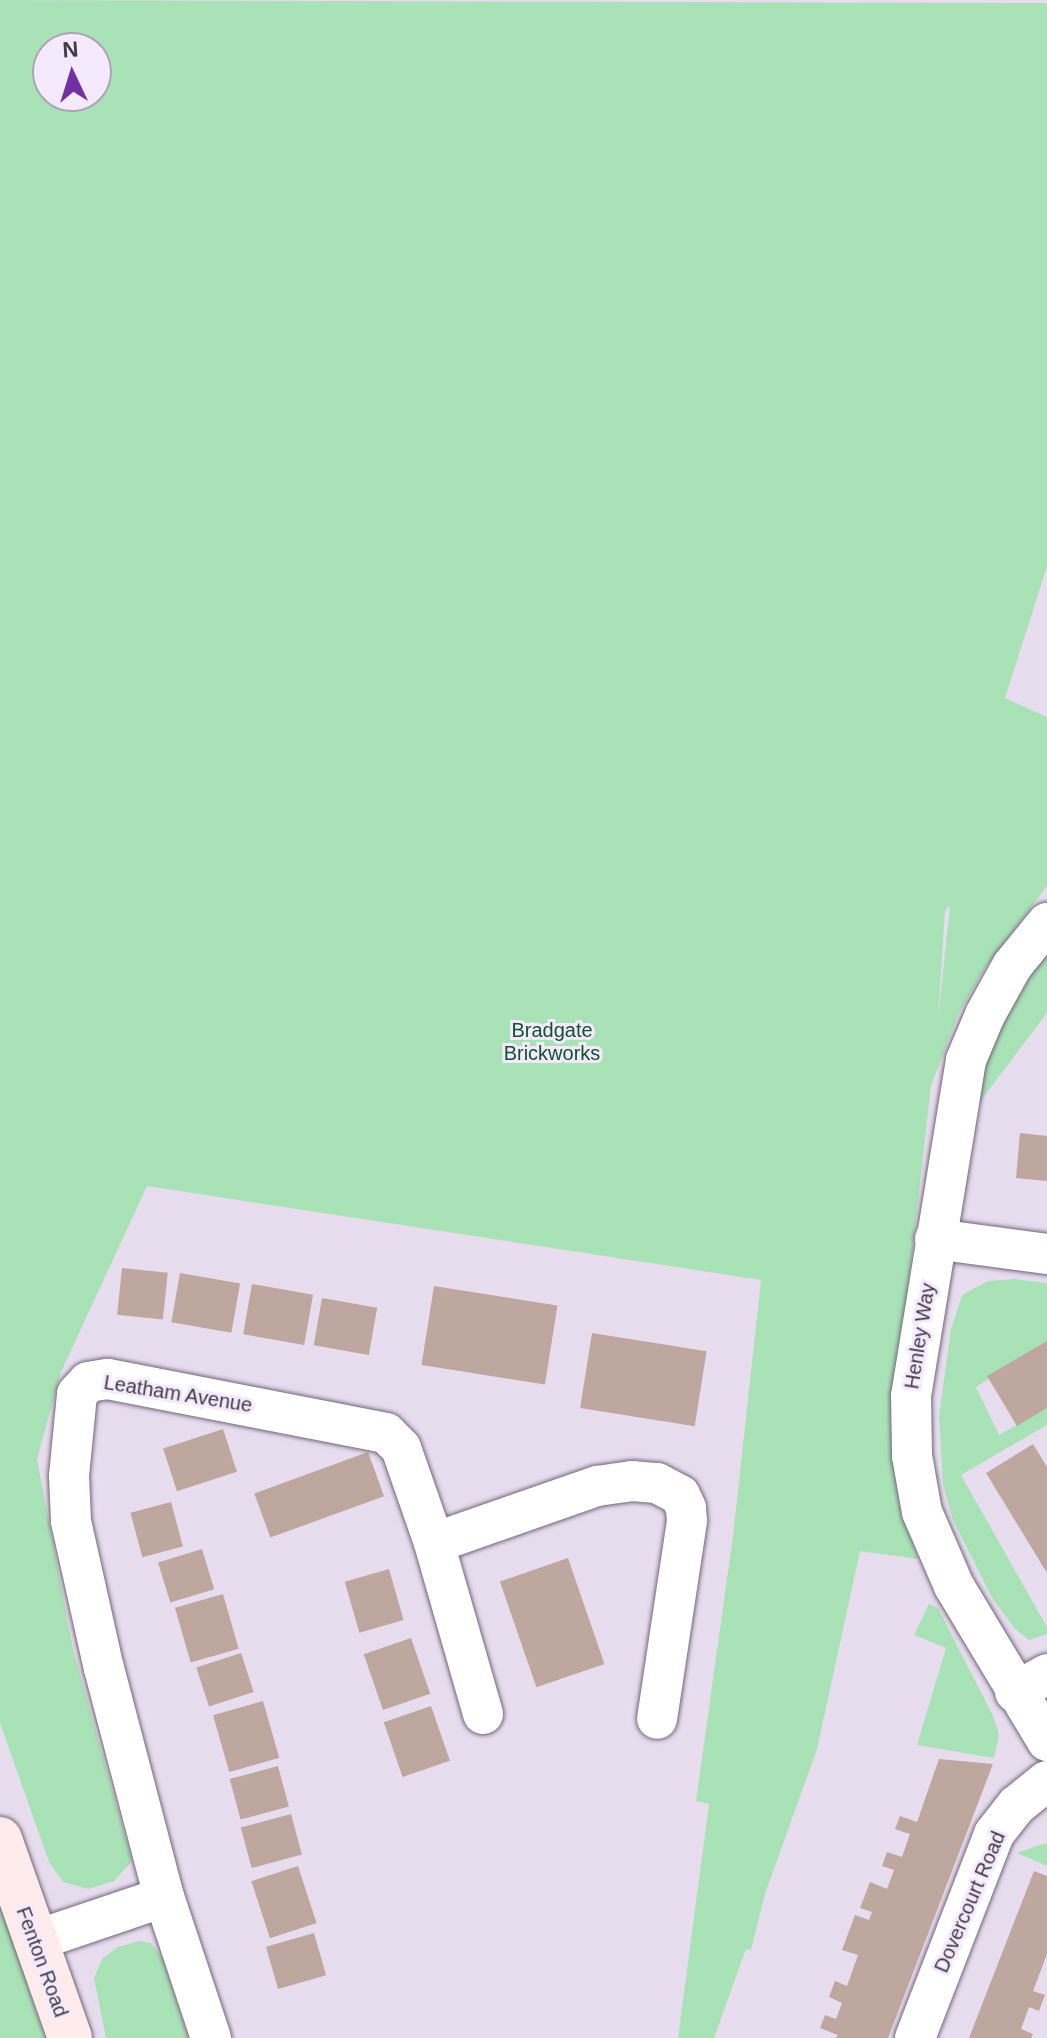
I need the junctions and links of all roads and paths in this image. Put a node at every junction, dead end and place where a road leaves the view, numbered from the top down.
1 (1047, 923) edge
2 (935, 1239) junction
3 (1047, 1254) edge
4 (434, 1543) junction
5 (1031, 1683) edge
6 (483, 1714) dead end
7 (657, 1719) dead end
8 (1047, 1741) edge
9 (1047, 1781) edge
10 (0, 1839) edge
11 (164, 1897) junction
12 (34, 1941) junction
13 (70, 2038) edge
14 (211, 2038) edge
15 (915, 2038) edge

1 - 2 street, Henley Way
2 - 3 street
2 - 5 street, Henley Way
4 - 6 street, Leatham Avenue
4 - 7 street
4 - 11 street, Leatham Avenue
5 - 8 street, Henley Way
9 - 15 street, Dovercourt Road
10 - 12 street, Fenton Road
11 - 12 street
11 - 14 street, Leatham Avenue
12 - 13 street, Fenton Road

